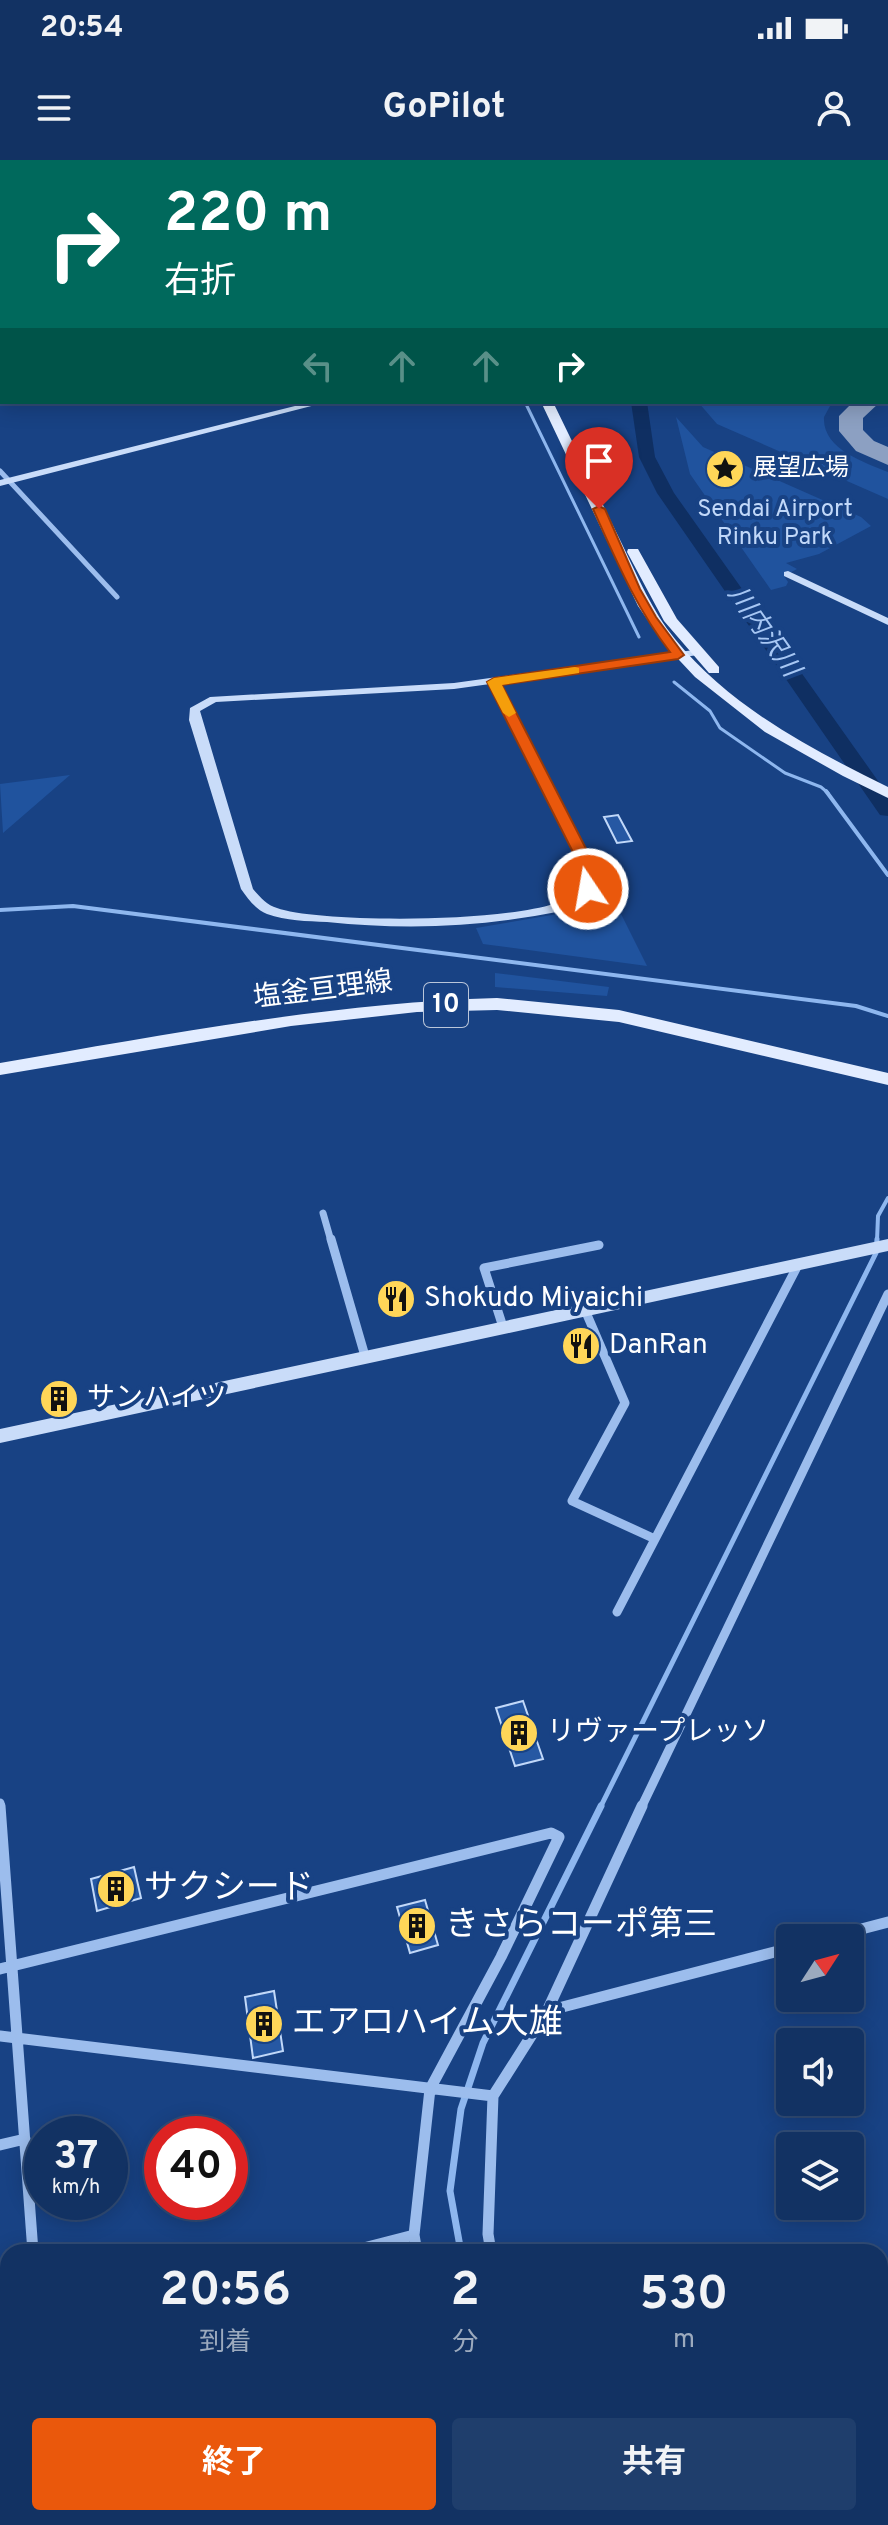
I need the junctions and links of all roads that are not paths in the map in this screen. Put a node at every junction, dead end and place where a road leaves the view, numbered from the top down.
1 (314, 404) edge
2 (548, 404) edge
3 (560, 404) edge
4 (0, 471) edge
5 (4, 482) edge
6 (788, 574) dead end
7 (117, 597) dead end
8 (888, 622) edge
9 (696, 653) junction
10 (678, 655) junction
11 (494, 682) junction
12 (888, 782) edge
13 (888, 793) edge
14 (0, 1069) edge
15 (888, 1079) edge
16 (323, 1213) dead end
17 (599, 1245) dead end
18 (888, 1245) edge
19 (799, 1263) junction
20 (888, 1294) edge
21 (585, 1310) junction
22 (503, 1327) junction
23 (365, 1356) junction
24 (0, 1436) edge
25 (655, 1539) junction
26 (617, 1612) dead end
27 (0, 1803) edge
28 (888, 1922) edge
29 (864, 1928) edge
30 (776, 1952) edge
31 (6, 1967) edge
32 (547, 2011) junction
33 (0, 2036) edge
34 (18, 2039) junction
35 (430, 2089) junction
36 (493, 2096) junction
37 (24, 2125) edge
38 (24, 2139) edge
39 (0, 2145) edge
40 (31, 2220) edge
41 (414, 2235) junction
42 (32, 2244) edge
43 (379, 2244) edge
44 (416, 2244) edge
45 (490, 2244) edge

1 - 5 street
2 - 10 main road
3 - 9 main road
4 - 5 street
5 - 7 street
6 - 8 street
9 - 10 street
9 - 12 main road
10 - 11 street
10 - 13 main road
11 - 11 street
14 - 15 main road, 塩釜亘理線 / 10
16 - 23 street
17 - 22 street
18 - 19 street
19 - 21 street
19 - 25 street
20 - 32 street
21 - 22 street
21 - 25 street
22 - 23 street
23 - 24 street
25 - 26 street
27 - 31 street
28 - 29 street
30 - 32 street
31 - 34 street
31 - 35 street
32 - 36 street
33 - 34 street
34 - 35 street
34 - 37 street
35 - 36 street
35 - 41 street
36 - 45 street
38 - 39 street
40 - 42 street
41 - 43 street
41 - 44 street

